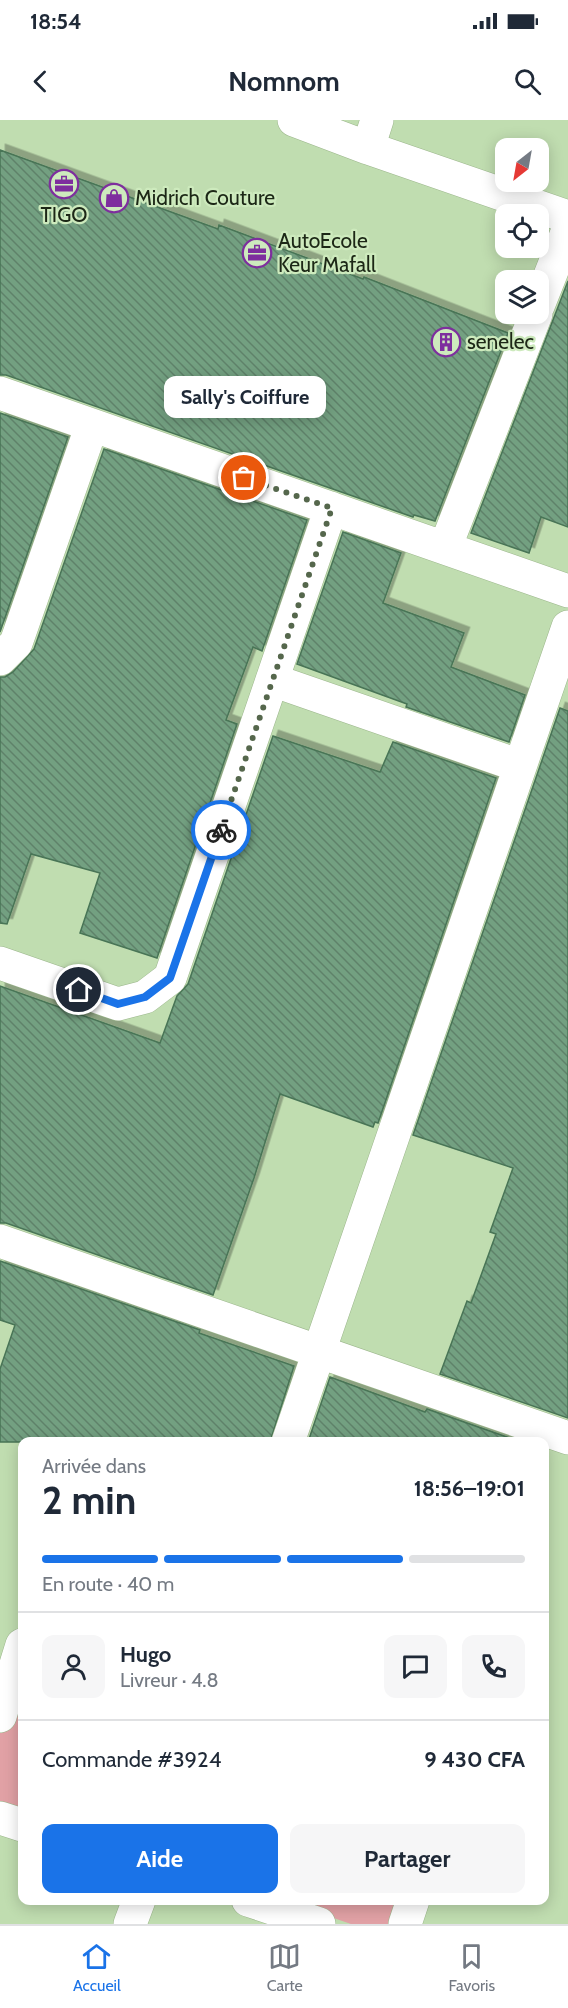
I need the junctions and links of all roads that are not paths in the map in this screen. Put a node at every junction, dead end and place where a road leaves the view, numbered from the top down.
1 (294, 120) edge
2 (373, 134) edge
3 (568, 217) edge
4 (568, 230) edge
5 (549, 278) edge
6 (532, 324) edge
7 (0, 393) edge
8 (92, 425) junction
9 (332, 508) junction
10 (445, 548) junction
11 (568, 591) edge
12 (568, 627) edge
13 (0, 660) edge
14 (272, 680) junction
15 (520, 766) junction
16 (0, 963) edge
17 (0, 1241) edge
18 (319, 1352) junction
19 (290, 1437) edge
20 (568, 1438) edge
21 (18, 1658) edge
22 (0, 1716) edge
23 (0, 1818) edge
24 (18, 1824) edge
25 (137, 1905) edge
26 (263, 1905) edge
27 (412, 1905) edge
28 (130, 1924) edge
29 (319, 1924) edge
30 (405, 1924) edge

1 - 2 street
2 - 3 street
4 - 5 street
6 - 10 street
7 - 8 street
8 - 9 street
8 - 13 street
9 - 10 street
9 - 14 street
10 - 11 street
12 - 15 street
14 - 15 street
14 - 16 street
15 - 18 street
17 - 18 street
18 - 19 street
18 - 20 street
21 - 22 street
23 - 24 street
25 - 28 street
26 - 29 street
27 - 30 street

